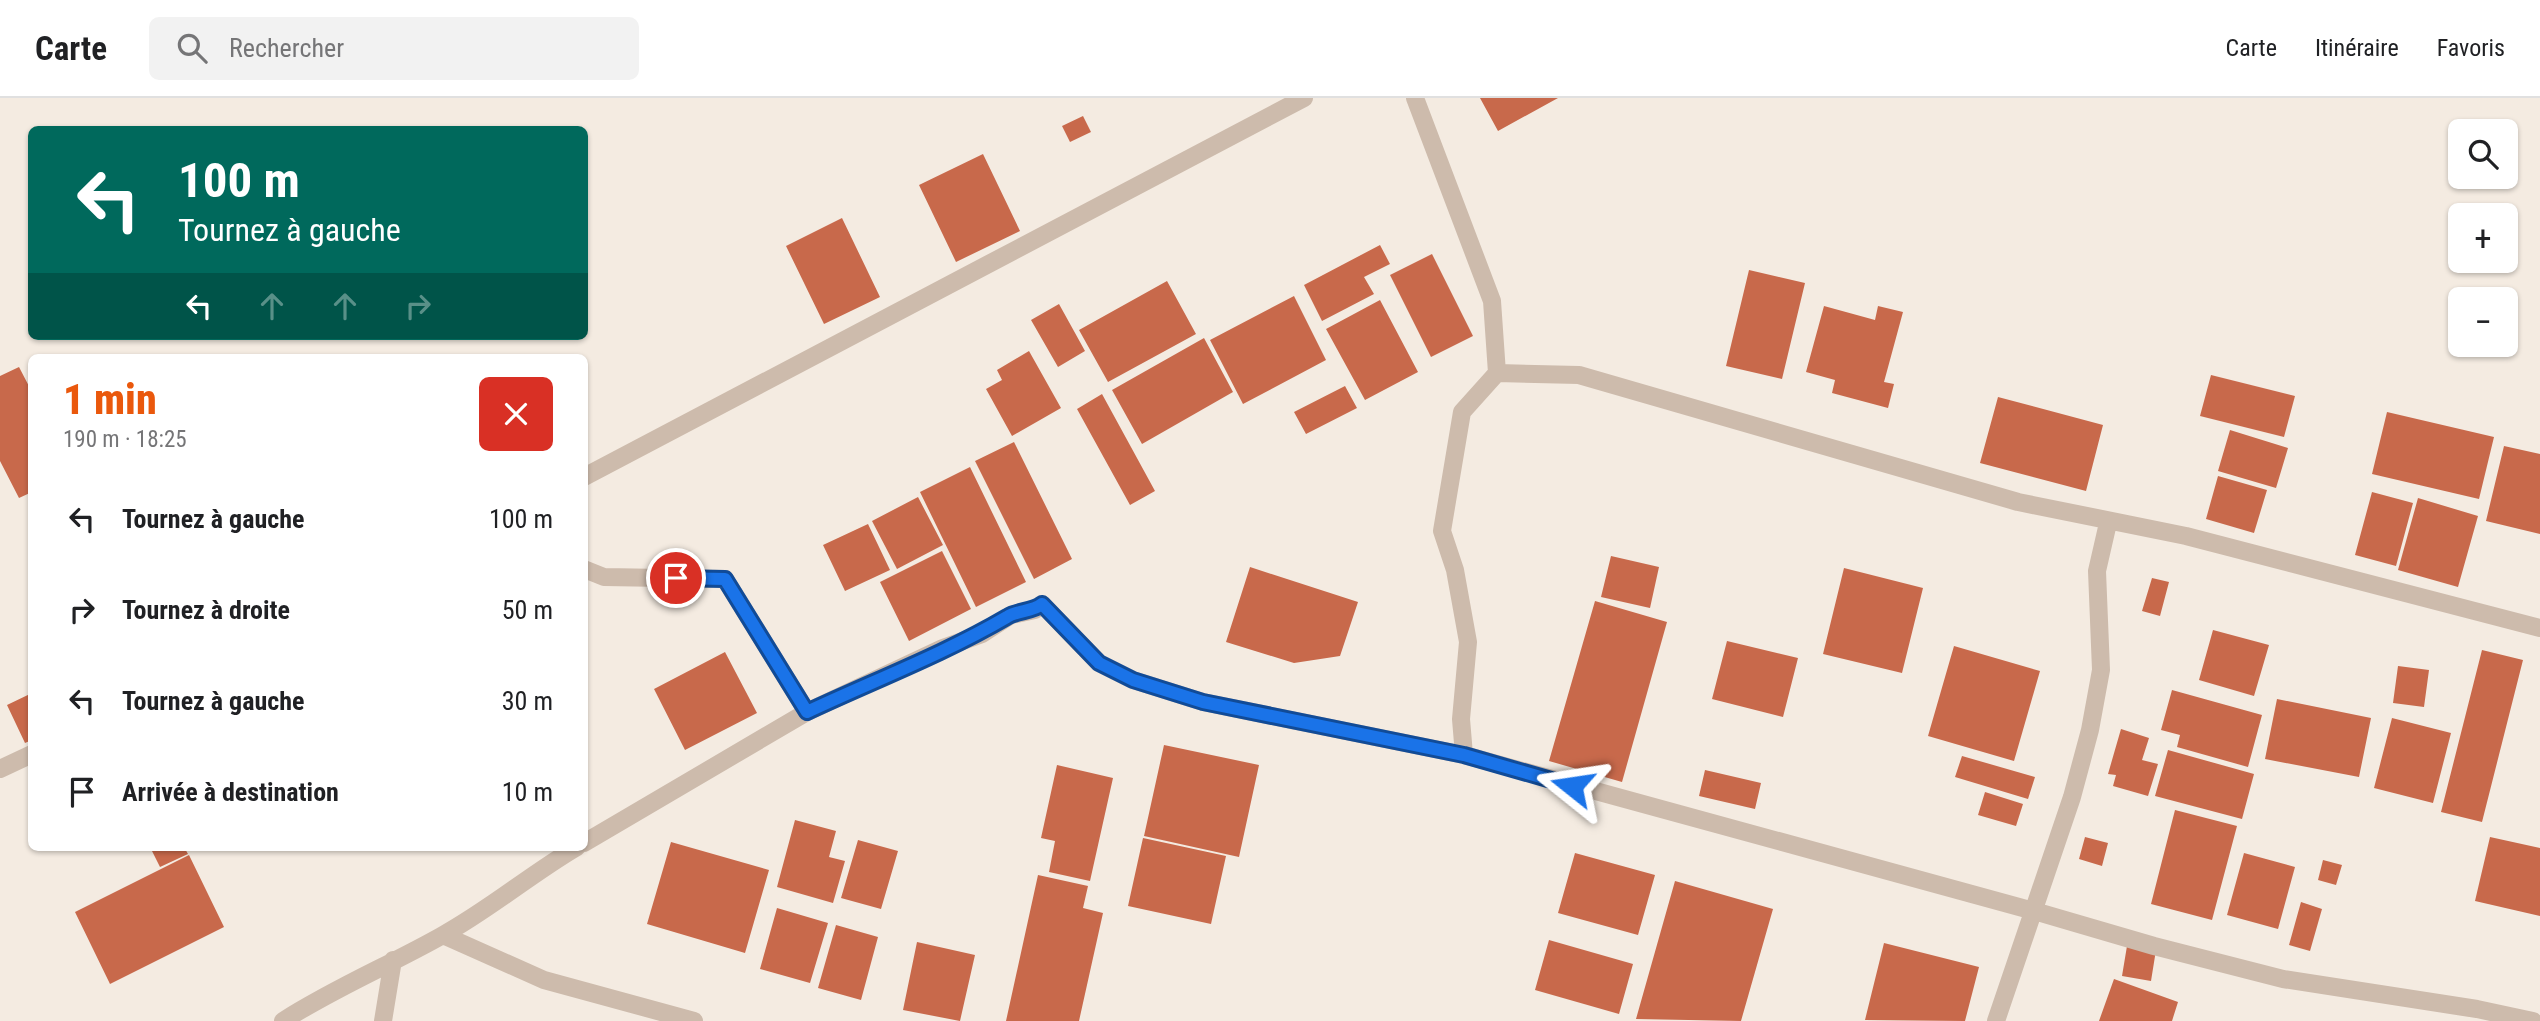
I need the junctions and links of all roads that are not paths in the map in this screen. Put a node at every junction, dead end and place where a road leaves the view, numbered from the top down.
1 (1304, 98) edge
2 (1415, 98) edge
3 (1497, 373) junction
4 (588, 475) edge
5 (2108, 523) junction
6 (588, 571) edge
7 (2540, 628) edge
8 (807, 712) junction
9 (1464, 755) junction
10 (28, 756) edge
11 (0, 769) edge
12 (588, 841) edge
13 (571, 851) edge
14 (2034, 911) junction
15 (443, 935) junction
16 (393, 960) junction
17 (283, 1021) edge
18 (383, 1021) edge
19 (694, 1021) edge
20 (1996, 1021) edge
21 (2533, 1021) edge

1 - 4 street
2 - 3 street
3 - 5 street
3 - 9 street
5 - 7 street
5 - 14 street
6 - 8 street
8 - 9 street
8 - 12 street
9 - 14 street
10 - 11 street
13 - 15 street
14 - 20 street
14 - 21 street
15 - 16 street
15 - 19 street
16 - 17 street
16 - 18 street

